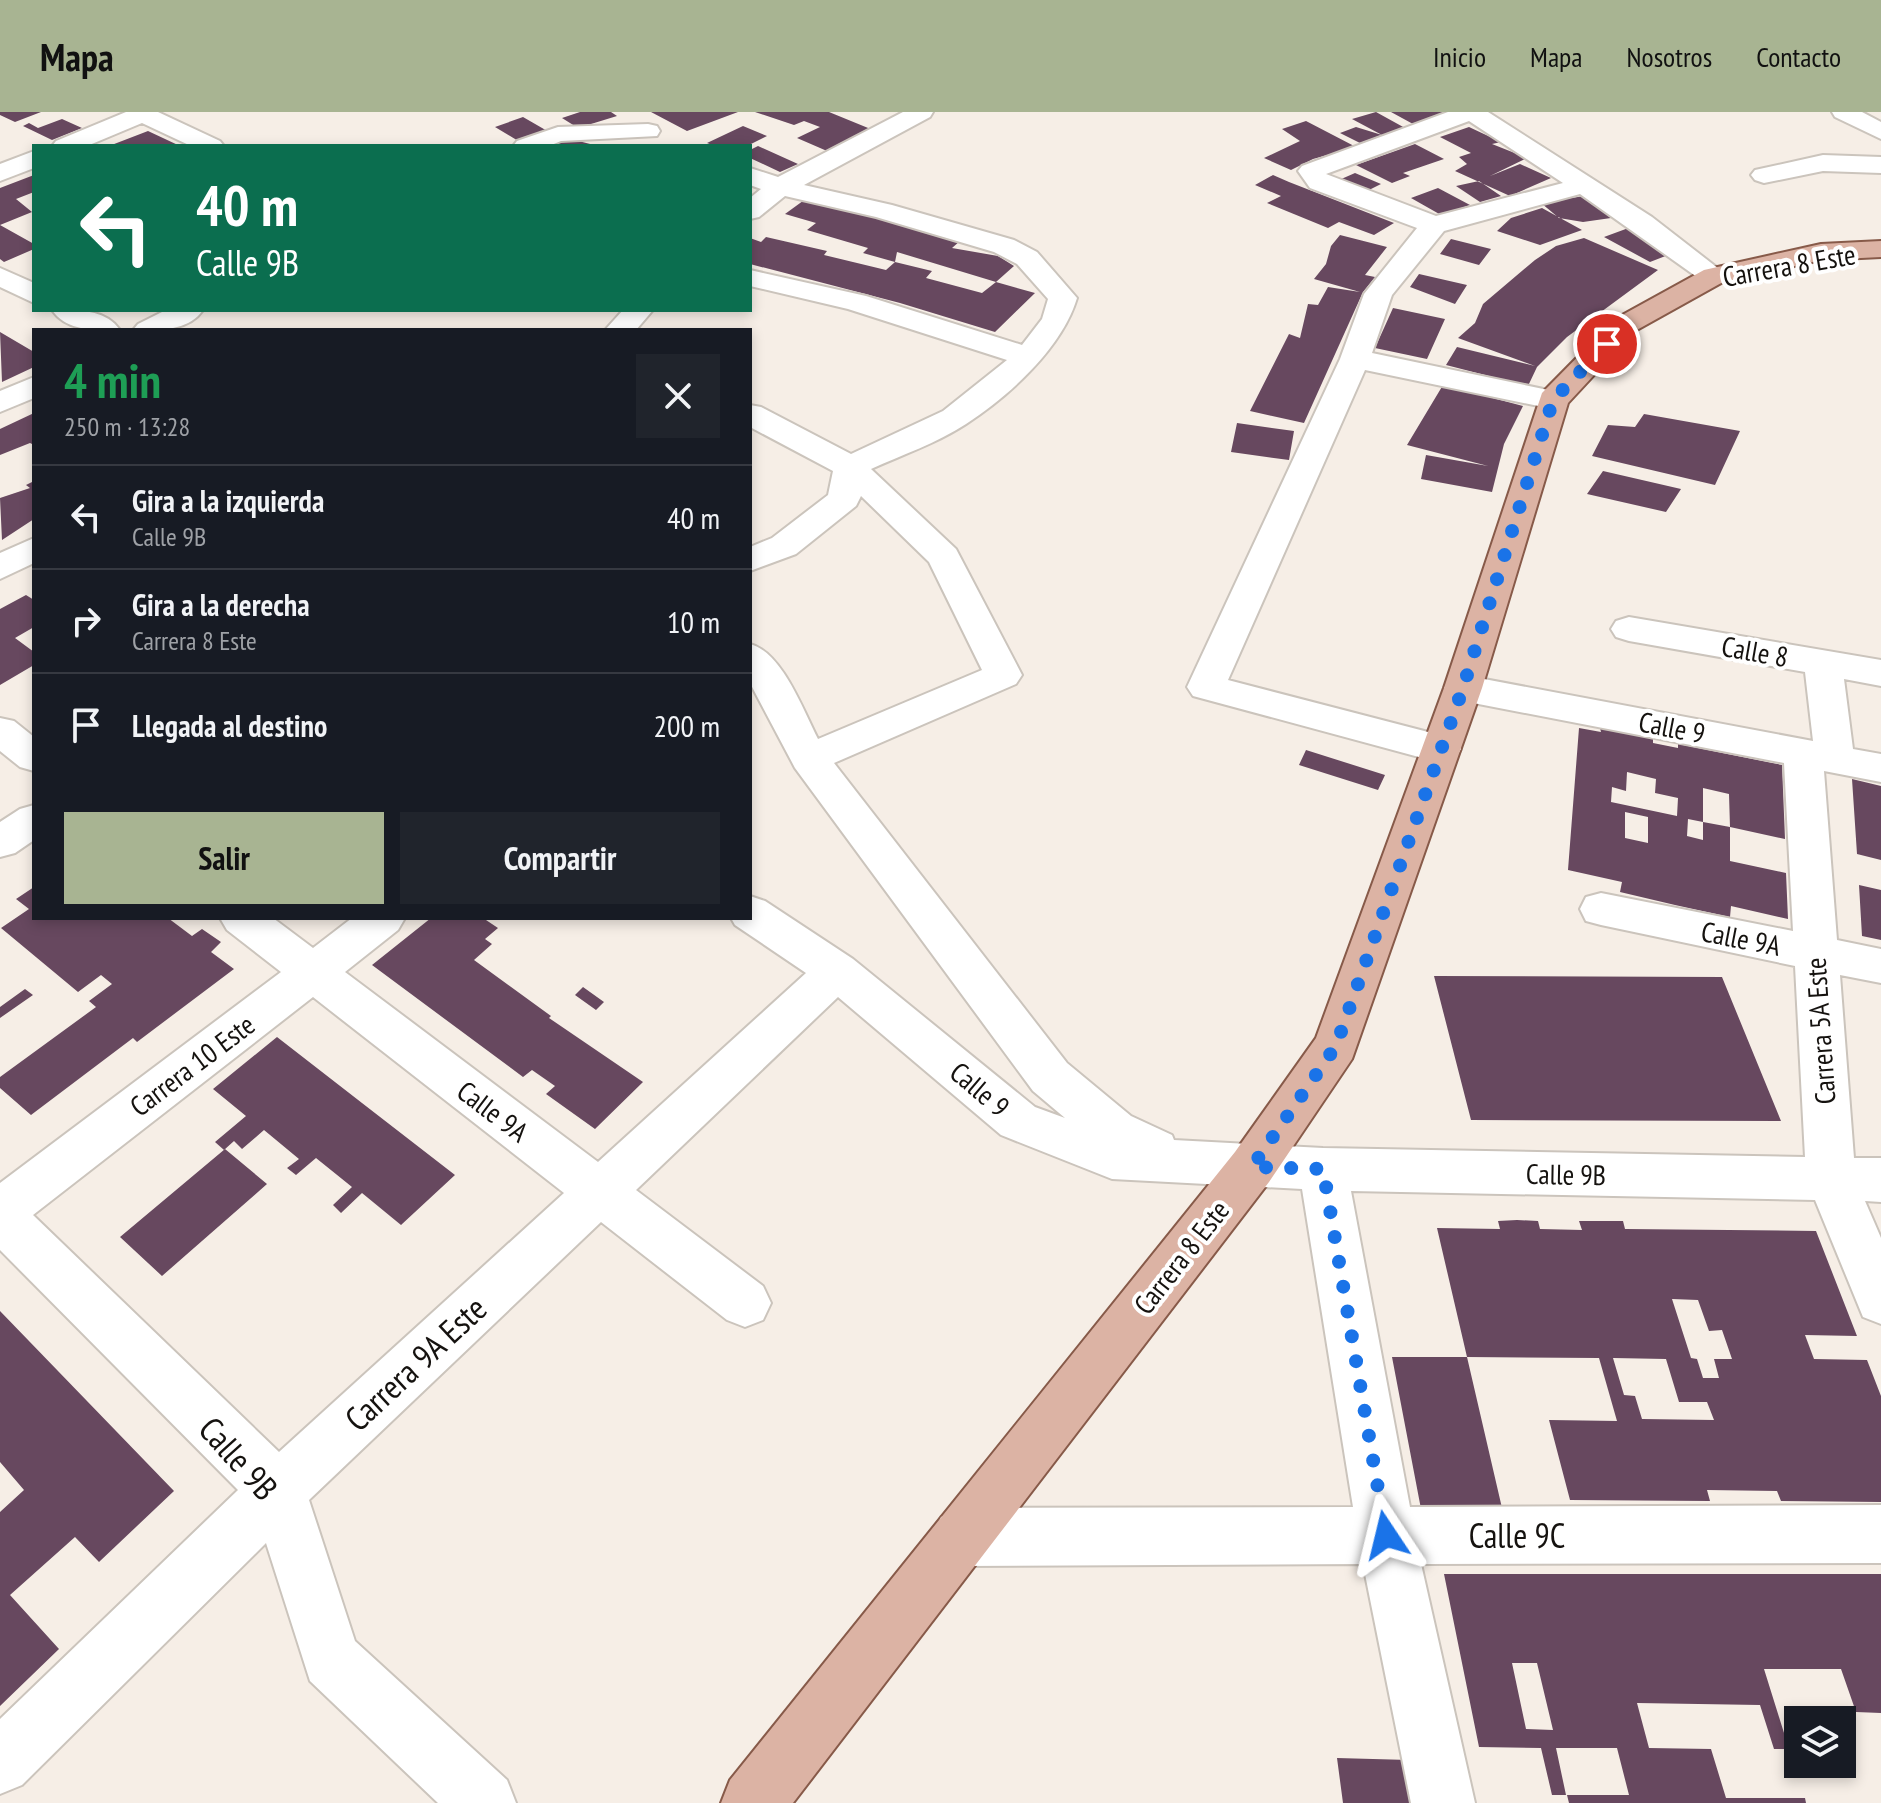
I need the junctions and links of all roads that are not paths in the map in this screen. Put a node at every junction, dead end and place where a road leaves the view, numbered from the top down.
1 (622, 112) edge
2 (921, 112) edge
3 (1471, 112) edge
4 (1844, 112) edge
5 (140, 113) edge
6 (1881, 132) edge
7 (70, 144) edge
8 (207, 144) edge
9 (531, 144) edge
10 (32, 160) edge
11 (1881, 165) edge
12 (0, 173) edge
13 (1764, 175) dead end
14 (752, 177) edge
15 (1581, 186) junction
16 (780, 187) junction
17 (752, 209) edge
18 (1434, 225) junction
19 (1881, 249) edge
20 (32, 261) edge
21 (0, 276) edge
22 (1714, 276) junction
23 (752, 278) edge
24 (32, 293) edge
25 (70, 312) edge
26 (185, 312) edge
27 (637, 312) edge
28 (101, 328) edge
29 (152, 328) edge
30 (622, 328) edge
31 (1029, 357) junction
32 (1355, 359) junction
33 (32, 387) edge
34 (1553, 400) junction
35 (0, 403) edge
36 (752, 415) edge
37 (850, 467) junction
38 (32, 550) edge
39 (752, 559) edge
40 (0, 568) edge
41 (1629, 629) dead end
42 (752, 658) edge
43 (1823, 663) junction
44 (1881, 673) edge
45 (1463, 688) junction
46 (0, 731) edge
47 (1441, 749) junction
48 (32, 755) edge
49 (1819, 755) junction
50 (809, 758) junction
51 (1881, 768) edge
52 (32, 821) edge
53 (0, 842) edge
54 (1601, 909) dead end
55 (752, 914) edge
56 (245, 920) edge
57 (380, 920) edge
58 (1814, 952) junction
59 (1881, 966) edge
60 (837, 971) junction
61 (313, 972) junction
62 (1183, 1162) junction
63 (1252, 1167) junction
64 (1323, 1169) junction
65 (1831, 1178) junction
66 (1881, 1180) edge
67 (599, 1192) junction
68 (0, 1214) edge
69 (1881, 1300) edge
70 (745, 1303) dead end
71 (278, 1491) junction
72 (1881, 1534) edge
73 (1386, 1535) junction
74 (961, 1537) junction
75 (0, 1763) edge
76 (484, 1803) edge
77 (753, 1803) edge
78 (1443, 1803) edge

1 - 9 street
2 - 16 street
3 - 15 street
3 - 18 street
4 - 6 street
5 - 7 street
5 - 8 street
10 - 12 street
11 - 13 street
14 - 16 street
15 - 18 street
15 - 22 street
16 - 17 street
16 - 31 street
18 - 32 street
19 - 22 main road, Carrera 8 Este
20 - 21 street
21 - 24 street
22 - 34 main road, Carrera 8 Este
23 - 31 street
25 - 28 street
26 - 29 street
27 - 30 street
31 - 37 street
32 - 34 street
32 - 47 street
33 - 35 street
34 - 45 main road, Carrera 8 Este
36 - 37 street
37 - 39 street
37 - 50 street
38 - 40 street
41 - 43 street, Calle 8
42 - 50 street
43 - 44 street, Calle 8
43 - 49 street, Carrera 5A Este
45 - 47 main road, Carrera 8 Este
45 - 49 street, Calle 9
46 - 48 street
47 - 63 main road, Carrera 8 Este
49 - 51 street, Calle 9
49 - 58 street, Carrera 5A Este
50 - 62 street
52 - 53 street
54 - 58 street, Calle 9A
55 - 60 street, Calle 9
56 - 61 street, Calle 9A
57 - 61 street, Carrera 10 Este
58 - 59 street, Calle 9A
58 - 65 street, Carrera 5A Este
60 - 62 street, Calle 9
60 - 67 street, Carrera 9A Este
61 - 67 street, Calle 9A
61 - 68 street, Carrera 10 Este
62 - 63 street, Calle 9
63 - 64 street, Calle 9B
63 - 74 main road, Carrera 8 Este
64 - 65 street, Calle 9B
64 - 73 street
65 - 66 street, Calle 9B
65 - 69 street, Carrera 5A Este
67 - 70 street, Calle 9A
67 - 71 street, Carrera 9A Este
68 - 71 street, Calle 9B
71 - 75 street, Carrera 9A Este
71 - 76 street, Calle 9B
72 - 73 street, Calle 9C
73 - 74 street, Calle 9C
73 - 78 street
74 - 77 main road, Carrera 8 Este

